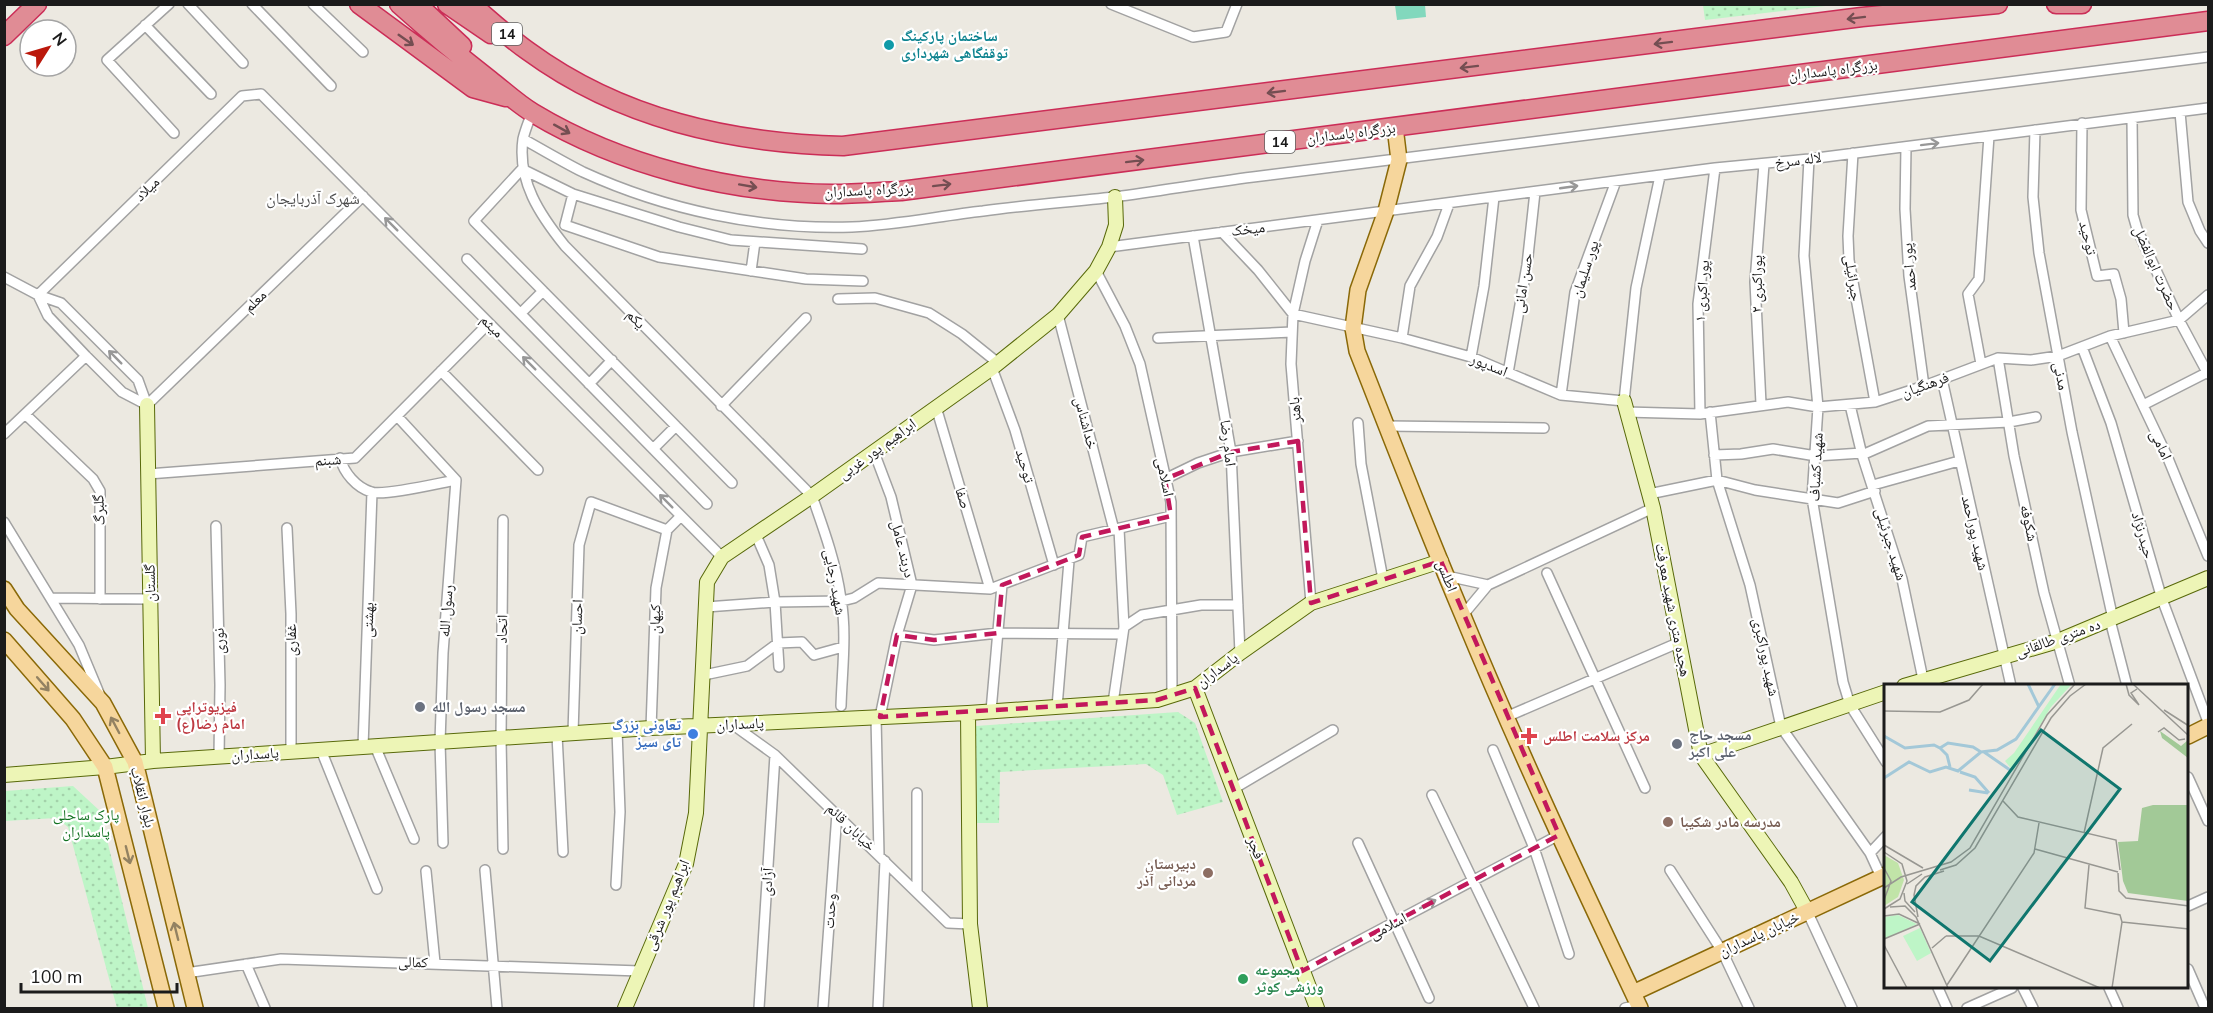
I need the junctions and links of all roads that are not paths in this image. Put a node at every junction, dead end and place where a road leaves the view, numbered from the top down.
1 (37, 4) edge
2 (169, 4) edge
3 (188, 4) edge
4 (252, 4) edge
5 (313, 4) edge
6 (359, 4) edge
7 (399, 4) edge
8 (417, 4) edge
9 (447, 4) edge
10 (471, 4) edge
11 (1237, 4) edge
12 (1998, 4) edge
13 (2056, 4) edge
14 (2082, 4) edge
15 (1118, 6) edge
16 (2208, 21) edge
17 (145, 25) junction
18 (4, 36) edge
19 (363, 52) dead end
20 (2208, 57) edge
21 (543, 61) junction
22 (243, 63) dead end
23 (332, 86) dead end
24 (211, 94) dead end
25 (261, 94) joint
26 (514, 99) junction
27 (2208, 108) edge
28 (532, 112) junction
29 (2180, 112) junction
30 (2132, 118) junction
31 (2082, 123) junction
32 (1395, 127) junction
33 (2035, 130) junction
34 (174, 132) dead end
35 (1989, 136) junction
36 (523, 139) junction
37 (1905, 147) junction
38 (1852, 153) junction
39 (1809, 159) junction
40 (1399, 160) junction
41 (1764, 164) junction
42 (1715, 168) junction
43 (522, 169) junction
44 (1660, 176) junction
45 (1616, 181) junction
46 (1535, 192) junction
47 (573, 194) junction
48 (363, 196) junction
49 (1115, 197) junction
50 (1494, 197) junction
51 (1449, 204) junction
52 (1386, 211) junction
53 (1318, 220) junction
54 (1222, 232) junction
55 (1193, 236) junction
56 (755, 242) junction
57 (2208, 243) edge
58 (1109, 247) junction
59 (862, 249) dead end
60 (467, 259) dead end
61 (751, 271) junction
62 (1096, 271) junction
63 (4, 277) edge
64 (863, 281) dead end
65 (543, 291) junction
66 (38, 295) junction
67 (2208, 295) edge
68 (838, 299) dead end
69 (521, 314) junction
70 (1293, 314) junction
71 (1058, 315) junction
72 (806, 318) dead end
73 (2180, 320) junction
74 (489, 323) junction
75 (1353, 328) junction
76 (1292, 332) junction
77 (2124, 333) junction
78 (1210, 335) junction
79 (2110, 336) junction
80 (1158, 338) dead end
81 (1402, 338) junction
82 (2082, 347) junction
83 (86, 356) junction
84 (2058, 356) junction
85 (1471, 357) junction
86 (1998, 358) junction
87 (612, 360) junction
88 (1981, 364) junction
89 (995, 366) junction
90 (441, 371) junction
91 (2208, 372) edge
92 (1508, 373) junction
93 (1942, 379) junction
94 (590, 384) junction
95 (1924, 386) junction
96 (1561, 395) junction
97 (1875, 402) junction
98 (1761, 404) junction
99 (147, 405) junction
100 (1850, 405) junction
101 (2143, 405) junction
102 (721, 406) junction
103 (1818, 406) junction
104 (936, 407) junction
105 (1625, 407) junction
106 (1705, 413) junction
107 (25, 414) junction
108 (397, 416) junction
109 (2036, 417) dead end
110 (2008, 422) junction
111 (1358, 423) dead end
112 (1951, 425) junction
113 (676, 426) junction
114 (1386, 426) junction
115 (1545, 428) dead end
116 (4, 434) edge
117 (1298, 441) junction
118 (653, 449) junction
119 (874, 452) junction
120 (1231, 452) junction
121 (1862, 454) junction
122 (1714, 455) junction
123 (1816, 456) junction
124 (340, 459) junction
125 (1959, 461) junction
126 (538, 470) dead end
127 (148, 474) junction
128 (1166, 479) junction
129 (456, 480) junction
130 (1717, 480) junction
131 (732, 483) dead end
132 (1874, 488) junction
133 (372, 492) junction
134 (812, 496) junction
135 (1812, 498) junction
136 (1651, 501) junction
137 (707, 504) dead end
138 (681, 516) junction
139 (1171, 516) junction
140 (503, 520) dead end
141 (4, 522) edge
142 (216, 526) dead end
143 (287, 528) dead end
144 (667, 530) junction
145 (1116, 530) junction
146 (756, 535) junction
147 (2208, 556) edge
148 (722, 557) junction
149 (1069, 561) junction
150 (1441, 561) junction
151 (1054, 565) junction
152 (1547, 573) dead end
153 (1447, 576) junction
154 (1383, 579) junction
155 (2208, 579) edge
156 (912, 585) junction
157 (1002, 585) junction
158 (1488, 585) junction
159 (4, 589) edge
160 (990, 589) junction
161 (51, 598) junction
162 (100, 599) junction
163 (150, 599) junction
164 (2162, 599) junction
165 (842, 600) junction
166 (775, 602) junction
167 (1311, 603) junction
168 (1238, 605) junction
169 (706, 607) junction
170 (1172, 610) junction
171 (1462, 615) junction
172 (2111, 620) junction
173 (1123, 631) junction
174 (998, 633) junction
175 (1063, 634) junction
176 (897, 635) junction
177 (4, 640) edge
178 (2058, 641) junction
179 (1680, 642) junction
180 (778, 644) junction
181 (843, 647) junction
182 (1240, 653) junction
183 (2004, 657) junction
184 (780, 667) dead end
185 (704, 675) junction
186 (1595, 679) junction
187 (1924, 683) edge
188 (2011, 684) edge
189 (2069, 684) edge
190 (2127, 684) edge
191 (1195, 688) junction
192 (1884, 693) edge
193 (1172, 695) junction
194 (103, 703) junction
195 (1113, 703) junction
196 (1850, 705) junction
197 (841, 706) dead end
198 (1057, 707) junction
199 (991, 711) junction
200 (968, 713) junction
201 (878, 717) junction
202 (1506, 717) junction
203 (732, 724) junction
204 (2208, 724) edge
205 (701, 726) junction
206 (1781, 727) junction
207 (651, 728) junction
208 (617, 730) junction
209 (1333, 730) dead end
210 (573, 733) junction
211 (557, 735) junction
212 (2189, 735) edge
213 (501, 738) junction
214 (440, 742) junction
215 (369, 747) junction
216 (321, 750) junction
217 (1493, 750) dead end
218 (291, 752) junction
219 (775, 755) junction
220 (1701, 755) junction
221 (219, 757) junction
222 (1884, 759) edge
223 (153, 761) junction
224 (135, 762) junction
225 (105, 767) junction
226 (4, 775) edge
227 (2189, 779) edge
228 (1645, 788) dead end
229 (1233, 789) junction
230 (917, 793) dead end
231 (1432, 795) dead end
232 (837, 813) junction
233 (2208, 821) edge
234 (1559, 835) junction
235 (1884, 838) edge
236 (414, 840) dead end
237 (443, 843) dead end
238 (1358, 843) dead end
239 (1534, 848) junction
240 (503, 849) dead end
241 (563, 852) dead end
242 (1870, 853) junction
243 (882, 858) junction
244 (485, 870) dead end
245 (1670, 870) dead end
246 (426, 871) dead end
247 (1883, 876) edge
248 (1473, 880) junction
249 (616, 885) dead end
250 (377, 889) dead end
251 (917, 891) junction
252 (2208, 897) edge
253 (2189, 905) edge
254 (1807, 911) junction
255 (1394, 923) junction
256 (970, 924) junction
257 (1722, 951) junction
258 (1569, 954) dead end
259 (435, 963) junction
260 (246, 964) junction
261 (494, 966) junction
262 (640, 971) junction
263 (1302, 971) junction
264 (186, 973) junction
265 (2189, 973) edge
266 (1939, 989) edge
267 (2008, 989) edge
268 (2024, 989) edge
269 (2110, 989) edge
270 (1429, 998) dead end
271 (1634, 1004) edge
272 (166, 1008) edge
273 (195, 1008) edge
274 (266, 1008) edge
275 (497, 1008) edge
276 (625, 1008) edge
277 (759, 1008) edge
278 (823, 1008) edge
279 (878, 1008) edge
280 (980, 1008) edge
281 (1317, 1008) edge
282 (1534, 1008) edge
283 (1749, 1008) edge
284 (1852, 1008) edge
285 (1947, 1008) edge
286 (1967, 1008) edge
287 (2033, 1008) edge
288 (2118, 1008) edge
289 (2205, 1008) edge

1 - 18 highway
2 - 17 street
3 - 22 street
4 - 23 street
5 - 19 street
6 -> 26 highway
7 - 26 highway, بزرگراه پاسداران / 14
8 - 26 highway
9 - 21 highway
10 - 21 highway, 14
11 - 15 street
12 -> 21 highway, 14
13 - 14 highway
16 - 32 highway, بزرگراه پاسداران / 14
17 - 24 street
17 - 34 street
20 - 40 street
25 - 48 street, میثم
25 - 66 street, میلاد
26 - 28 highway, بزرگراه پاسداران / 14
27 - 29 street, لاله سرخ
28 -> 32 highway, بزرگراه پاسداران / 14
28 - 36 street, یکم
29 - 30 street, لاله سرخ
29 - 57 street
30 - 31 street, لاله سرخ
30 - 73 street, حضرت ابوالفضل
31 - 33 street, لاله سرخ
31 - 77 street, توحید
32 - 40 main road, اطلس
33 - 35 street, لاله سرخ
33 - 84 street, مدنی
37 -> 35 street, لاله سرخ
35 - 88 street
36 - 43 street, یکم
36 - 49 street
37 - 38 street, لاله سرخ
37 - 95 street, پور احمد
38 - 39 street, لاله سرخ
38 - 97 street, جبرائیلی
39 - 41 street, لاله سرخ
39 - 103 street, شهید کشباف
40 - 49 street
40 - 52 main road, اطلس
41 - 42 street, لاله سرخ
41 - 98 street, پوراکبری ۲
42 - 44 street, لاله سرخ
42 - 106 street, پور اکبری ۱
43 - 47 street
43 - 65 street
43 - 102 street, یکم
44 - 45 street, لاله سرخ
44 - 105 street, هجده متری شهید معرفت
46 -> 45 street, لاله سرخ
45 - 96 street, پور سلیمان
46 - 50 street, لاله سرخ
46 - 92 street, حسن امانی
47 - 56 street
47 - 61 street
74 -> 48 street, میثم
48 - 99 street, معلم
49 - 58 street, ابراهیم پور غربی
50 - 51 street, لاله سرخ
50 - 85 street
51 - 52 street, لاله سرخ
51 - 81 street
52 - 53 street, میخک
52 - 75 main road, اطلس
53 - 54 street, میخک
53 - 70 street, باهنر
54 - 55 street, میخک
54 - 70 street
55 - 58 street, میخک
55 - 78 street, امام رضا
56 - 59 street
56 - 61 street
58 - 62 street, ابراهیم پور غربی
60 - 69 street
61 - 64 street
62 - 71 street, ابراهیم پور غربی
62 - 128 street, اسلامی
63 - 66 street, گلستان
65 - 69 street
65 - 87 street
66 - 83 street
99 -> 66 street, گلستان
67 - 73 street, فرهنگیان
68 - 89 street
69 - 94 street
70 - 75 street, اسدپور
70 - 76 street, باهنر
71 - 89 street, ابراهیم پور غربی
71 - 145 street, خداشناس
72 - 102 street
73 - 77 street, فرهنگیان
73 - 91 street, حضرت ابوالفضل
74 - 90 street, شبنم
138 -> 74 street, میثم
75 - 81 street, اسدپور
75 - 114 main road, اطلس
76 - 78 street
76 - 117 street, باهنر
77 - 79 street, فرهنگیان
78 - 80 street
78 - 120 street, امام رضا
79 - 82 street, فرهنگیان
79 - 101 street, امامی
81 - 85 street, اسدپور
82 - 84 street, فرهنگیان
82 - 164 street, حیدرنژاد
83 - 99 street
83 - 107 street
84 - 86 street, فرهنگیان
84 - 172 street, مدنی
85 - 92 street, اسدپور
86 - 88 street, فرهنگیان
86 - 110 street, شکوفه
87 - 94 street
87 - 113 street
88 - 93 street, فرهنگیان
89 - 104 street, ابراهیم پور غربی
89 - 151 street, توحید
90 - 108 street, شبنم
90 - 126 street
91 - 101 street
92 - 96 street, اسدپور
93 - 95 street, فرهنگیان
93 - 112 street, شهید پوراحمد
94 - 118 street
95 - 97 street, فرهنگیان
96 - 105 street, اسدپور
97 - 100 street, فرهنگیان
98 - 103 street, فرهنگیان
98 - 106 street, فرهنگیان
99 - 127 street, گلستان
100 - 103 street, فرهنگیان
100 - 121 street, شهید جبرئیلی
101 - 147 street, امامی
102 - 134 street, یکم
103 - 123 street, شهید کشباف
104 - 119 street, ابراهیم پور غربی
104 - 160 street, صفا
105 - 106 street, فرهنگیان
105 - 136 street, هجده متری شهید معرفت
106 - 122 street, شهید پوراکبری
107 - 116 street
107 - 162 street, گلبرگ
108 - 124 street, شبنم
108 - 129 street
109 - 110 street
110 - 112 street
110 - 178 street, شکوفه
111 - 154 street
112 - 121 street
112 - 125 street, شهید پوراحمد
113 - 118 street
113 - 131 street
114 - 115 street
114 - 150 main road, اطلس
117 - 120 street
117 - 167 street, باهنر
118 - 137 street
119 - 134 street, ابراهیم پور غربی
119 - 156 street, دربند عامل
120 - 128 street
120 - 168 street, امام رضا
121 - 123 street
121 - 132 street, شهید جبرئیلی
122 - 123 street
122 - 130 street, شهید پوراکبری
123 - 135 street, شهید کشباف
124 - 127 street, شبنم
124 - 133 street
125 - 132 street
125 - 183 street, شهید پوراحمد
127 - 163 street, گلستان
128 - 139 street, اسلامی
129 - 133 street
129 - 214 street, رسول الله
130 - 135 street
130 - 136 street
130 - 206 street, شهید پوراکبری
132 - 135 street
132 - 187 street, شهید جبرئیلی
133 - 215 street, بهشتی
134 - 146 street, ابراهیم پور غربی
134 - 165 street, شهید رجایی
135 - 196 street, شهید کشباف
136 - 158 street
136 - 179 street, هجده متری شهید معرفت
138 - 144 street
138 - 148 street, میثم
139 - 145 street
139 - 170 street, اسلامی
140 - 213 street, اتحاد
141 - 161 street
142 - 221 street, نوری
143 - 218 street, غفاری
144 - 207 street, کیهان
144 - 210 street, احسان
145 - 149 street
145 - 173 street, خداشناس
146 - 148 street, ابراهیم پور غربی
146 - 166 street
148 - 169 street, ابراهیم پور غربی
149 - 151 street
149 - 175 street
150 - 153 main road, اطلس
150 - 154 street, پاسداران
151 - 157 street
152 - 186 street
153 - 158 street
153 - 171 main road, اطلس
154 - 167 street, پاسداران
155 - 164 street, ده متری طالقانی
156 - 160 street
156 - 165 street
156 - 176 street, دربند عامل
157 - 160 street
157 - 174 street
158 - 171 street
159 - 194 main road, بلوار انقلاب
161 - 162 street
161 - 194 street
162 - 163 street
163 - 223 street, گلستان
164 - 172 street, ده متری طالقانی
164 - 204 street, حیدرنژاد
165 - 166 street
165 - 181 street, شهید رجایی
166 - 169 street
166 - 180 street
167 - 182 street, پاسداران
168 - 170 street
168 - 182 street, امام رضا
169 - 185 street, ابراهیم پور غربی
170 - 173 street
170 - 193 street, اسلامی
171 - 202 main road, اطلس
172 - 178 street, ده متری طالقانی
172 - 190 street, مدنی
173 - 175 street
173 - 195 street, خداشناس
174 - 175 street
174 - 176 street
174 - 199 street
175 - 198 street
176 - 201 street, دربند عامل
177 -> 225 main road, بلوار انقلاب
178 - 183 street, ده متری طالقانی
178 - 189 street, شکوفه
179 - 186 street
179 - 220 street, هجده متری شهید معرفت
180 - 181 street
180 - 184 street
180 - 185 street
181 - 197 street, شهید رجایی
182 - 191 street, پاسداران
183 - 187 street, ده متری طالقانی
183 - 188 street, شهید پوراحمد
185 - 205 street, ابراهیم پور غربی
186 - 202 street
186 - 228 street
191 - 193 street, پاسداران
191 - 229 street, فجر
192 - 196 street
193 - 195 street, پاسداران
224 -> 194 main road, بلوار انقلاب
195 - 198 street, پاسداران
196 - 206 street
196 - 222 street, شهید کشباف
198 - 199 street, پاسداران
199 - 200 street, پاسداران
200 - 201 street, پاسداران
200 - 256 street
201 - 203 street, پاسداران
201 - 243 street, دربند عامل
202 - 234 main road, اطلس
203 - 205 street, پاسداران
203 - 219 street, خیابان قائم
204 - 212 main road
205 - 207 street, پاسداران
205 - 262 street, ابراهیم پور شرقی
206 - 220 street
206 - 242 street, شهید پوراکبری
207 - 208 street, پاسداران
208 - 210 street, پاسداران
208 - 249 street
209 - 229 street
210 - 211 street, پاسداران
211 - 213 street, پاسداران
211 - 241 street
213 - 214 street, پاسداران
213 - 240 street, اتحاد
214 - 215 street, پاسداران
214 - 237 street, رسول الله
215 - 216 street, پاسداران
215 - 236 street
216 - 218 street, پاسداران
216 - 250 street
217 - 239 street
218 - 221 street, پاسداران
219 - 232 street, خیابان قائم
219 - 277 street, آزادی
220 - 254 street, هجده متری شهید معرفت
221 - 223 street, پاسداران
223 - 224 street, پاسداران
224 - 225 street, پاسداران
264 -> 224 main road, بلوار انقلاب
225 - 226 street, پاسداران
225 -> 272 main road, بلوار انقلاب
227 - 233 street
229 - 263 street, فجر
230 - 251 street
231 - 248 street
232 - 243 street, خیابان قائم
232 - 278 street, وحدت
234 - 239 street, اسلامی
234 - 271 main road, اطلس
235 - 242 street
238 - 255 street
239 - 248 street, اسلامی
239 - 258 street
242 - 247 street, شهید پوراکبری
243 - 251 street, خیابان قائم
243 - 279 street, دربند عامل
244 - 261 street
245 - 257 street
246 - 259 street
247 - 254 main road, خیابان پاسداران
255 -> 248 street, اسلامی
248 - 282 street
251 - 256 street, خیابان قائم
252 - 253 street
254 - 257 main road, خیابان پاسداران
254 - 284 street, هجده متری شهید معرفت
255 - 263 street, اسلامی
255 - 270 street
256 - 280 street
257 - 271 main road, خیابان پاسداران
257 - 283 street
259 - 260 street, کمالی
259 - 261 street, کمالی
260 - 264 street, کمالی
260 - 274 street
261 - 262 street, کمالی
261 - 275 street
262 - 276 street, ابراهیم پور شرقی
263 - 281 street, فجر
264 - 273 main road, بلوار انقلاب
265 - 289 street
266 - 285 street
267 - 286 street
268 - 287 street
269 - 288 street

